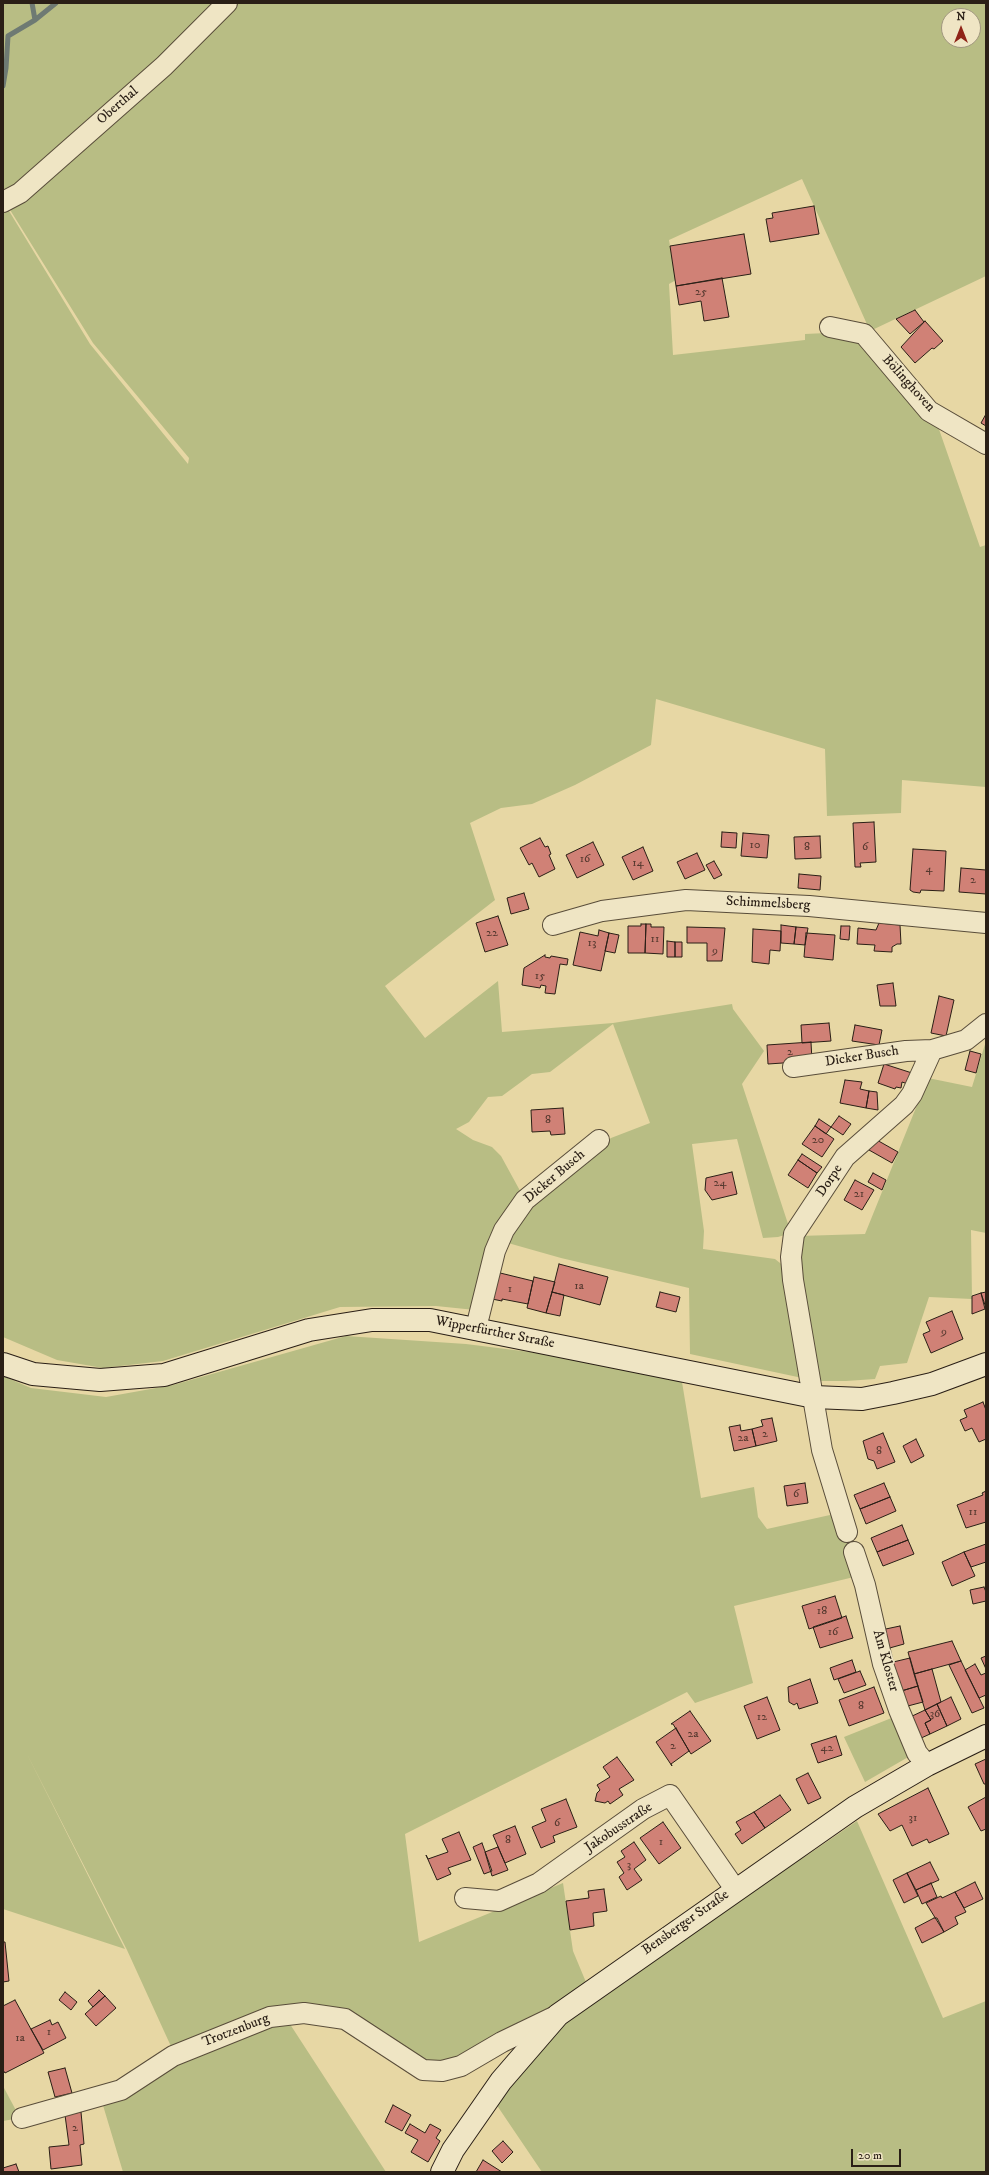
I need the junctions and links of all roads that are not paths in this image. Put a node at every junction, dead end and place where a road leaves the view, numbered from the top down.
1 (227, 3) edge
2 (3, 202) edge
3 (830, 327) dead end
4 (986, 444) edge
5 (986, 923) edge
6 (553, 925) dead end
7 (986, 1024) edge
8 (932, 1050) junction
9 (793, 1068) dead end
10 (599, 1140) dead end
11 (476, 1328) junction
12 (3, 1364) edge
13 (986, 1364) edge
14 (814, 1397) junction
15 (847, 1532) dead end
16 (854, 1552) dead end
17 (986, 1736) edge
18 (927, 1765) junction
19 (735, 1889) junction
20 (465, 1898) dead end
21 (558, 2015) junction
22 (22, 2118) dead end
23 (442, 2172) edge

1 - 2 street, Oberthal
3 - 4 street, Bölinghoven
5 - 6 street, Schimmelsberg
7 - 8 street
8 - 9 street, Dicker Busch
8 - 14 street, Dorpe
10 - 11 street, Dicker Busch
11 - 12 main road, Wipperfürther Straße
11 - 14 main road, Wipperfürther Straße
13 - 14 main road, Wipperfürther Straße
14 - 15 street
16 - 18 street, Am Kloster
17 - 18 main road, Bensberger Straße
18 - 19 main road, Bensberger Straße
19 - 20 street, Jakobusstraße
19 - 21 main road, Bensberger Straße
21 - 22 street, Trotzenburg
21 - 23 main road, Bensberger Straße

